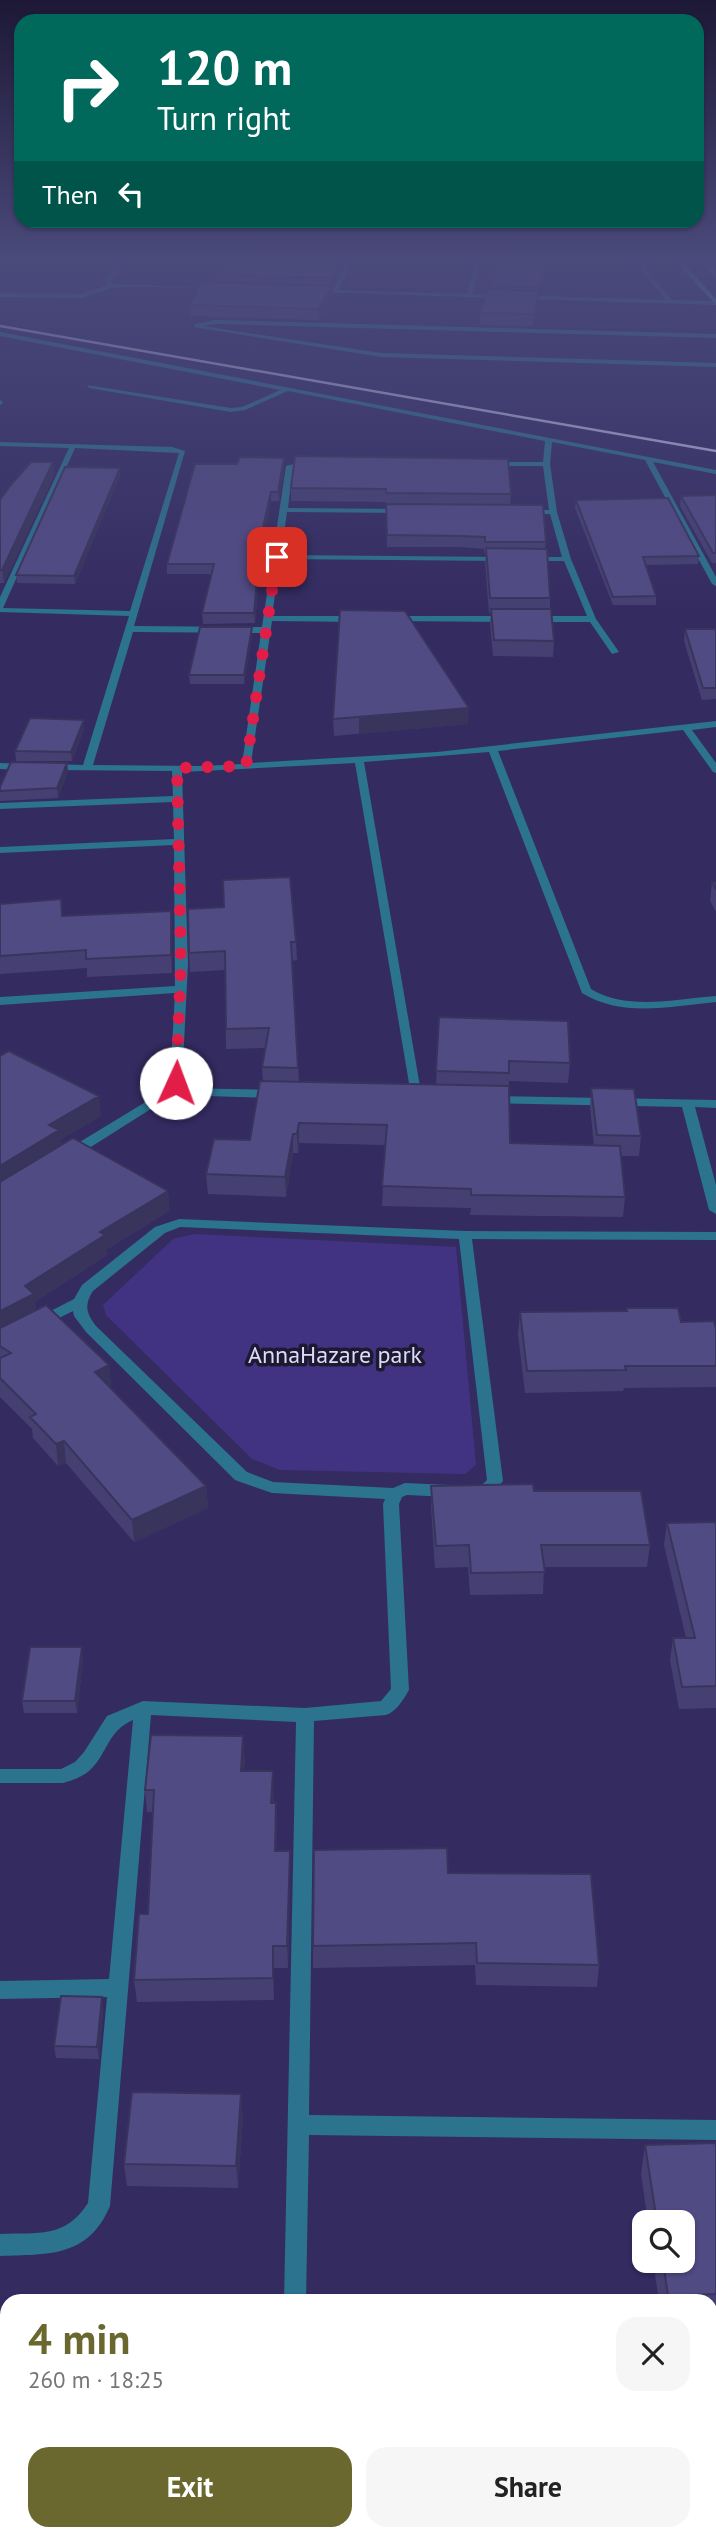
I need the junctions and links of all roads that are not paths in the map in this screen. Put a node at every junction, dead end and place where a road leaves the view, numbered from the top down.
1 (228, 378) edge
2 (89, 386) dead end
3 (288, 389) junction
4 (548, 440) junction
5 (0, 443) edge
6 (73, 446) junction
7 (648, 459) junction
8 (316, 463) edge
9 (478, 464) edge
10 (546, 464) junction
11 (716, 472) edge
12 (284, 510) junction
13 (419, 511) edge
14 (513, 511) edge
15 (553, 512) junction
16 (277, 557) junction
17 (716, 557) edge
18 (701, 558) junction
19 (512, 559) edge
20 (526, 559) edge
21 (567, 559) junction
22 (716, 584) edge
23 (0, 608) edge
24 (134, 614) junction
25 (268, 618) junction
26 (376, 619) edge
27 (389, 619) edge
28 (592, 619) junction
29 (129, 629) junction
30 (266, 630) junction
31 (615, 652) dead end
32 (716, 724) edge
33 (685, 727) junction
34 (492, 748) junction
35 (359, 759) junction
36 (0, 766) edge
37 (246, 766) junction
38 (87, 767) junction
39 (177, 768) junction
40 (716, 770) edge
41 (178, 799) junction
42 (0, 806) edge
43 (178, 842) junction
44 (0, 850) edge
45 (179, 989) junction
46 (716, 999) edge
47 (0, 1001) edge
48 (169, 1091) junction
49 (292, 1095) edge
50 (416, 1098) edge
51 (470, 1100) edge
52 (716, 1104) edge
53 (688, 1105) junction
54 (60, 1161) edge
55 (716, 1210) edge
56 (465, 1235) junction
57 (716, 1236) edge
58 (79, 1302) junction
59 (23, 1331) edge
60 (395, 1494) junction
61 (143, 1708) junction
62 (305, 1715) junction
63 (0, 1776) edge
64 (118, 1988) junction
65 (0, 1990) edge
66 (298, 2125) junction
67 (716, 2130) edge
68 (0, 2245) edge
69 (295, 2294) edge

1 - 3 street
2 - 3 street
3 - 4 street
4 - 7 street
4 - 10 street
5 - 6 street
6 - 23 street
6 - 24 street
7 - 11 street
7 - 18 street
8 - 12 street
9 - 10 street
10 - 15 street
12 - 13 street
12 - 16 street
14 - 15 street
15 - 21 street
16 - 19 street
16 - 25 street
17 - 18 street
18 - 22 street
20 - 21 street
21 - 28 street
23 - 24 street
24 - 29 street
25 - 26 street
25 - 30 street
27 - 28 street
28 - 31 street
29 - 30 street
29 - 38 street
30 - 37 street
32 - 33 street
33 - 34 street
33 - 40 street
34 - 35 street
34 - 46 street
35 - 37 street
35 - 50 street
36 - 38 street
37 - 39 street
38 - 39 street
39 - 41 street
41 - 42 street
41 - 43 street
43 - 44 street
43 - 45 street
45 - 47 street
45 - 48 street
48 - 49 street
48 - 54 street
51 - 53 street
52 - 53 street
53 - 55 street
56 - 57 street
56 - 58 street
56 - 60 street
58 - 59 street
58 - 60 street
60 - 62 street
61 - 62 street
61 - 63 street
61 - 64 street
62 - 66 street
64 - 65 street
64 - 68 street
66 - 67 street
66 - 69 street

